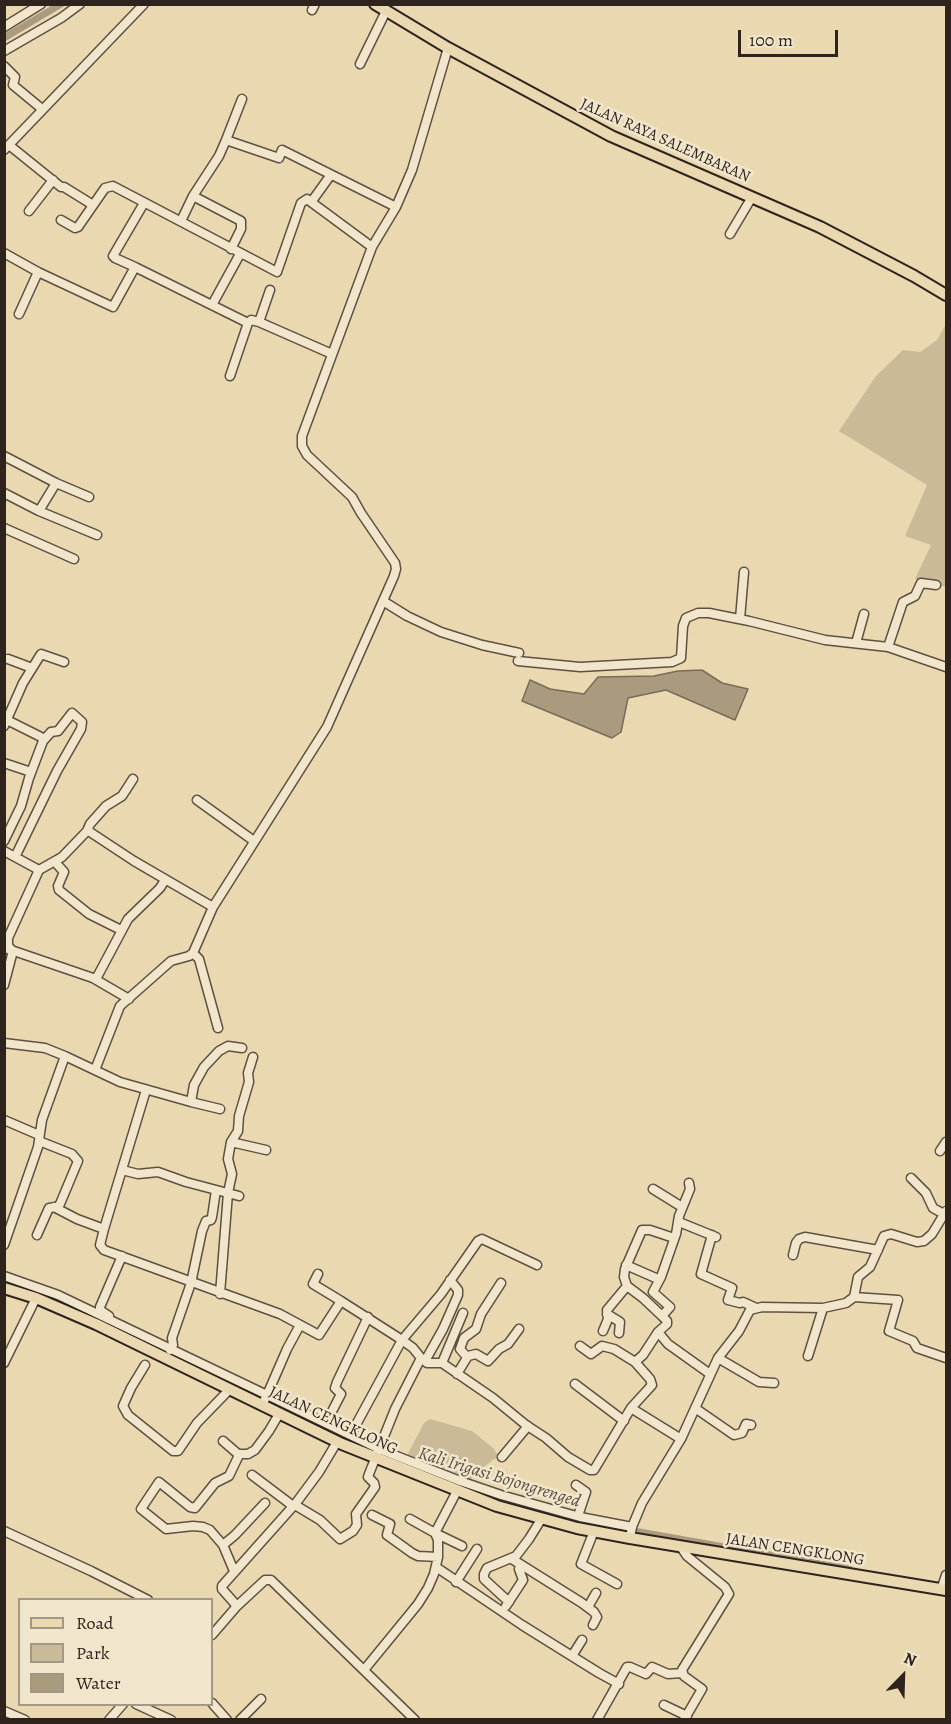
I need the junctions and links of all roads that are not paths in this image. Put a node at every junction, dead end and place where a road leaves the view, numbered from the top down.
1 (80, 4) edge
2 (144, 4) edge
3 (375, 4) edge
4 (38, 5) edge
5 (386, 11) junction
6 (4, 27) edge
7 (448, 48) junction
8 (4, 51) edge
9 (360, 64) dead end
10 (4, 66) edge
11 (242, 99) dead end
12 (42, 109) junction
13 (226, 140) junction
14 (7, 147) edge
15 (330, 176) junction
16 (53, 180) junction
17 (193, 196) junction
18 (752, 197) junction
19 (312, 201) junction
20 (144, 203) junction
21 (93, 205) junction
22 (396, 207) junction
23 (29, 211) dead end
24 (61, 220) dead end
25 (181, 221) junction
26 (730, 234) dead end
27 (372, 247) junction
28 (231, 249) junction
29 (4, 253) edge
30 (240, 254) junction
31 (135, 267) junction
32 (38, 272) junction
33 (270, 290) dead end
34 (946, 295) edge
35 (212, 305) junction
36 (19, 314) dead end
37 (259, 322) junction
38 (248, 323) junction
39 (332, 354) junction
40 (230, 376) dead end
41 (4, 456) edge
42 (56, 483) junction
43 (4, 493) edge
44 (89, 497) dead end
45 (39, 511) junction
46 (4, 528) edge
47 (97, 535) dead end
48 (74, 559) dead end
49 (744, 572) dead end
50 (936, 585) dead end
51 (383, 601) junction
52 (864, 614) dead end
53 (740, 620) junction
54 (856, 643) junction
55 (888, 647) junction
56 (8, 659) dead end
57 (64, 662) dead end
58 (946, 667) edge
59 (32, 668) junction
60 (6, 723) edge
61 (45, 739) junction
62 (4, 763) edge
63 (31, 771) junction
64 (133, 779) dead end
65 (197, 800) dead end
66 (87, 831) junction
67 (4, 841) edge
68 (254, 841) junction
69 (4, 850) edge
70 (16, 855) junction
71 (55, 862) junction
72 (39, 870) junction
73 (165, 880) junction
74 (213, 907) junction
75 (9, 926) edge
76 (121, 930) junction
77 (9, 949) edge
78 (193, 953) junction
79 (96, 979) junction
80 (4, 985) edge
81 (129, 999) junction
82 (218, 1028) dead end
83 (4, 1043) edge
84 (242, 1048) dead end
85 (65, 1056) junction
86 (253, 1057) dead end
87 (95, 1070) junction
88 (146, 1090) junction
89 (191, 1102) junction
90 (220, 1108) dead end
91 (4, 1120) edge
92 (39, 1138) junction
93 (231, 1142) junction
94 (946, 1142) edge
95 (266, 1150) dead end
96 (940, 1150) dead end
97 (122, 1170) junction
98 (911, 1178) dead end
99 (689, 1183) dead end
100 (653, 1189) dead end
101 (216, 1190) junction
102 (228, 1193) junction
103 (239, 1196) dead end
104 (54, 1207) junction
105 (682, 1207) junction
106 (945, 1212) edge
107 (8, 1221) edge
108 (679, 1222) junction
109 (104, 1229) junction
110 (37, 1235) dead end
111 (674, 1239) junction
112 (4, 1245) edge
113 (878, 1250) junction
114 (792, 1255) dead end
115 (122, 1257) junction
116 (537, 1265) dead end
117 (626, 1265) junction
118 (318, 1274) dead end
119 (4, 1276) edge
120 (661, 1277) junction
121 (450, 1280) junction
122 (191, 1283) junction
123 (501, 1283) dead end
124 (627, 1286) junction
125 (4, 1288) edge
126 (220, 1294) junction
127 (854, 1296) junction
128 (36, 1298) junction
129 (341, 1301) junction
130 (756, 1308) junction
131 (823, 1308) junction
132 (464, 1312) dead end
133 (607, 1314) junction
134 (662, 1316) junction
135 (368, 1317) junction
136 (115, 1323) junction
137 (300, 1325) junction
138 (519, 1329) dead end
139 (603, 1331) dead end
140 (658, 1332) junction
141 (620, 1333) dead end
142 (402, 1340) junction
143 (580, 1346) dead end
144 (164, 1351) junction
145 (808, 1356) dead end
146 (467, 1357) junction
147 (718, 1358) junction
148 (946, 1358) edge
149 (423, 1359) junction
150 (181, 1360) junction
151 (442, 1362) junction
152 (635, 1362) junction
153 (4, 1363) edge
154 (145, 1365) dead end
155 (457, 1374) junction
156 (710, 1374) junction
157 (774, 1383) dead end
158 (575, 1384) dead end
159 (230, 1389) junction
160 (265, 1399) junction
161 (632, 1408) junction
162 (695, 1408) junction
163 (279, 1414) junction
164 (624, 1421) junction
165 (326, 1423) junction
166 (751, 1425) dead end
167 (528, 1426) junction
168 (344, 1438) junction
169 (681, 1439) junction
170 (223, 1441) dead end
171 (378, 1454) junction
172 (239, 1455) junction
173 (502, 1457) dead end
174 (252, 1475) dead end
175 (576, 1485) dead end
176 (457, 1491) junction
177 (499, 1500) junction
178 (265, 1503) dead end
179 (294, 1506) junction
180 (531, 1509) junction
181 (372, 1515) dead end
182 (542, 1518) junction
183 (410, 1519) dead end
184 (579, 1521) junction
185 (4, 1531) edge
186 (594, 1531) junction
187 (631, 1532) junction
188 (435, 1533) junction
189 (223, 1545) junction
190 (462, 1546) dead end
191 (681, 1547) junction
192 (477, 1549) dead end
193 (438, 1557) junction
194 (512, 1559) junction
195 (520, 1565) junction
196 (436, 1567) junction
197 (234, 1571) junction
198 (456, 1582) junction
199 (616, 1584) dead end
200 (944, 1584) edge
201 (596, 1593) dead end
202 (146, 1598) edge
203 (509, 1602) junction
204 (237, 1606) junction
205 (588, 1607) junction
206 (502, 1612) junction
207 (593, 1625) dead end
208 (213, 1634) edge
209 (582, 1640) dead end
210 (572, 1656) junction
211 (364, 1670) junction
212 (682, 1673) junction
213 (619, 1684) junction
214 (261, 1699) dead end
215 (213, 1704) edge
216 (664, 1705) dead end
217 (121, 1706) edge
218 (141, 1706) edge
219 (8, 1715) edge
220 (685, 1718) edge
221 (25, 1719) edge
222 (109, 1719) edge
223 (171, 1719) edge
224 (227, 1719) edge
225 (240, 1719) edge
226 (416, 1719) edge
227 (597, 1719) edge

1 - 8 street
2 - 12 street
3 - 5 main road, JALAN RAYA SALEMBARAN
4 - 6 street
5 - 7 main road, JALAN RAYA SALEMBARAN
5 - 9 street
7 - 18 main road, JALAN RAYA SALEMBARAN
7 - 22 street
10 - 12 street
11 - 13 street
12 - 14 street
13 - 15 street
13 - 17 street
14 - 16 street
15 - 19 street
15 - 22 street
16 - 21 street
16 - 23 street
17 - 25 street
17 - 28 street
18 - 26 street
18 - 34 main road, JALAN RAYA SALEMBARAN
19 - 27 street
19 - 30 street
20 - 21 street
20 - 25 street
20 - 31 street
21 - 24 street
22 - 27 street
25 - 28 street
27 - 39 street
28 - 30 street
29 - 32 street
30 - 35 street
31 - 32 street
31 - 35 street
32 - 36 street
33 - 37 street
35 - 38 street
37 - 38 street
37 - 39 street
38 - 40 street
39 - 51 street
41 - 42 street
42 - 44 street
42 - 45 street
43 - 45 street
45 - 47 street
46 - 48 street
49 - 53 street
50 - 55 street
51 - 53 street
51 - 68 street
52 - 54 street
53 - 54 street
54 - 55 street
55 - 58 street
56 - 59 street
57 - 59 street
59 - 60 street
60 - 61 street
61 - 63 street
61 - 70 street
62 - 63 street
63 - 67 street
64 - 66 street
65 - 68 street
66 - 71 street
66 - 73 street
68 - 74 street
69 - 70 street
70 - 72 street
71 - 72 street
71 - 76 street
72 - 75 street
73 - 74 street
73 - 76 street
74 - 78 street
75 - 77 street
76 - 79 street
77 - 79 street
77 - 80 street
78 - 81 street
78 - 82 street
79 - 81 street
81 - 87 street
83 - 85 street
84 - 89 street
85 - 87 street
85 - 92 street
86 - 93 street
87 - 88 street
88 - 89 street
88 - 97 street
89 - 90 street
91 - 92 street
92 - 104 street
92 - 107 street
93 - 95 street
93 - 102 street
94 - 96 street
97 - 101 street
97 - 109 street
98 - 106 street
99 - 105 street
100 - 105 street
101 - 102 street
101 - 122 street
102 - 103 street
102 - 126 street
104 - 109 street
104 - 110 street
105 - 108 street
106 - 113 street
107 - 112 street
108 - 111 street
108 - 130 street
109 - 115 street
111 - 117 street
111 - 120 street
113 - 114 street
113 - 127 street
115 - 122 street
115 - 136 street
116 - 121 street
117 - 120 street
117 - 124 street
118 - 129 street
119 - 136 street
120 - 134 street
121 - 142 street
121 - 149 street
122 - 126 street
122 - 144 street
123 - 146 street
124 - 133 street
124 - 134 street
125 - 128 main road, JALAN CENGKLONG
126 - 137 street
127 - 131 street
127 - 148 street
128 - 144 main road, JALAN CENGKLONG
128 - 153 street
129 - 135 street
129 - 137 street
130 - 131 street
130 - 147 street
131 - 145 street
132 - 151 street
133 - 139 street
133 - 141 street
134 - 140 street
135 - 142 street
135 - 165 street
136 - 144 street
137 - 160 street
138 - 146 street
140 - 152 street
140 - 156 street
142 - 149 street
142 - 168 street
143 - 152 street
144 - 150 main road, JALAN CENGKLONG
146 - 155 street
147 - 156 street
147 - 157 street
149 - 151 street
149 - 171 street
150 - 159 main road, JALAN CENGKLONG
150 - 160 street
151 - 155 street
152 - 161 street
154 - 159 street
155 - 167 street
156 - 162 street
158 - 164 street
159 - 160 main road, JALAN CENGKLONG
160 - 163 main road, JALAN CENGKLONG
160 - 165 street
161 - 164 street
161 - 169 street
162 - 166 street
162 - 169 street
163 - 168 main road, JALAN CENGKLONG
163 - 172 street
164 - 167 street
165 - 168 street
167 - 173 street
168 - 171 main road, JALAN CENGKLONG
168 - 179 street
169 - 187 street
170 - 172 street
171 - 176 main road, JALAN CENGKLONG
171 - 177 street
171 - 179 street
172 - 189 street
174 - 179 street
175 - 184 street
176 - 177 main road, JALAN CENGKLONG
176 - 188 street
177 - 180 main road, JALAN CENGKLONG
178 - 189 street
179 - 197 street
180 - 182 main road, JALAN CENGKLONG
180 - 184 street
181 - 193 street
182 - 184 main road, JALAN CENGKLONG
182 - 194 street
183 - 188 street
184 - 186 main road, JALAN CENGKLONG
184 - 187 street
185 - 202 street
186 - 187 main road, JALAN CENGKLONG
186 - 199 street
187 - 191 main road, JALAN CENGKLONG
188 - 190 street
188 - 193 street
189 - 197 street
191 - 200 main road, JALAN CENGKLONG
191 - 212 street
192 - 198 street
193 - 196 street
194 - 195 street
194 - 203 street
195 - 203 street
195 - 205 street
196 - 198 street
196 - 211 street
197 - 204 street
198 - 206 street
201 - 205 street
203 - 206 street
204 - 208 street
204 - 211 street
205 - 207 street
206 - 210 street
209 - 210 street
210 - 213 street
211 - 226 street
212 - 213 street
212 - 220 street
213 - 227 street
214 - 225 street
215 - 224 street
216 - 220 street
217 - 222 street
218 - 223 street
219 - 221 street

